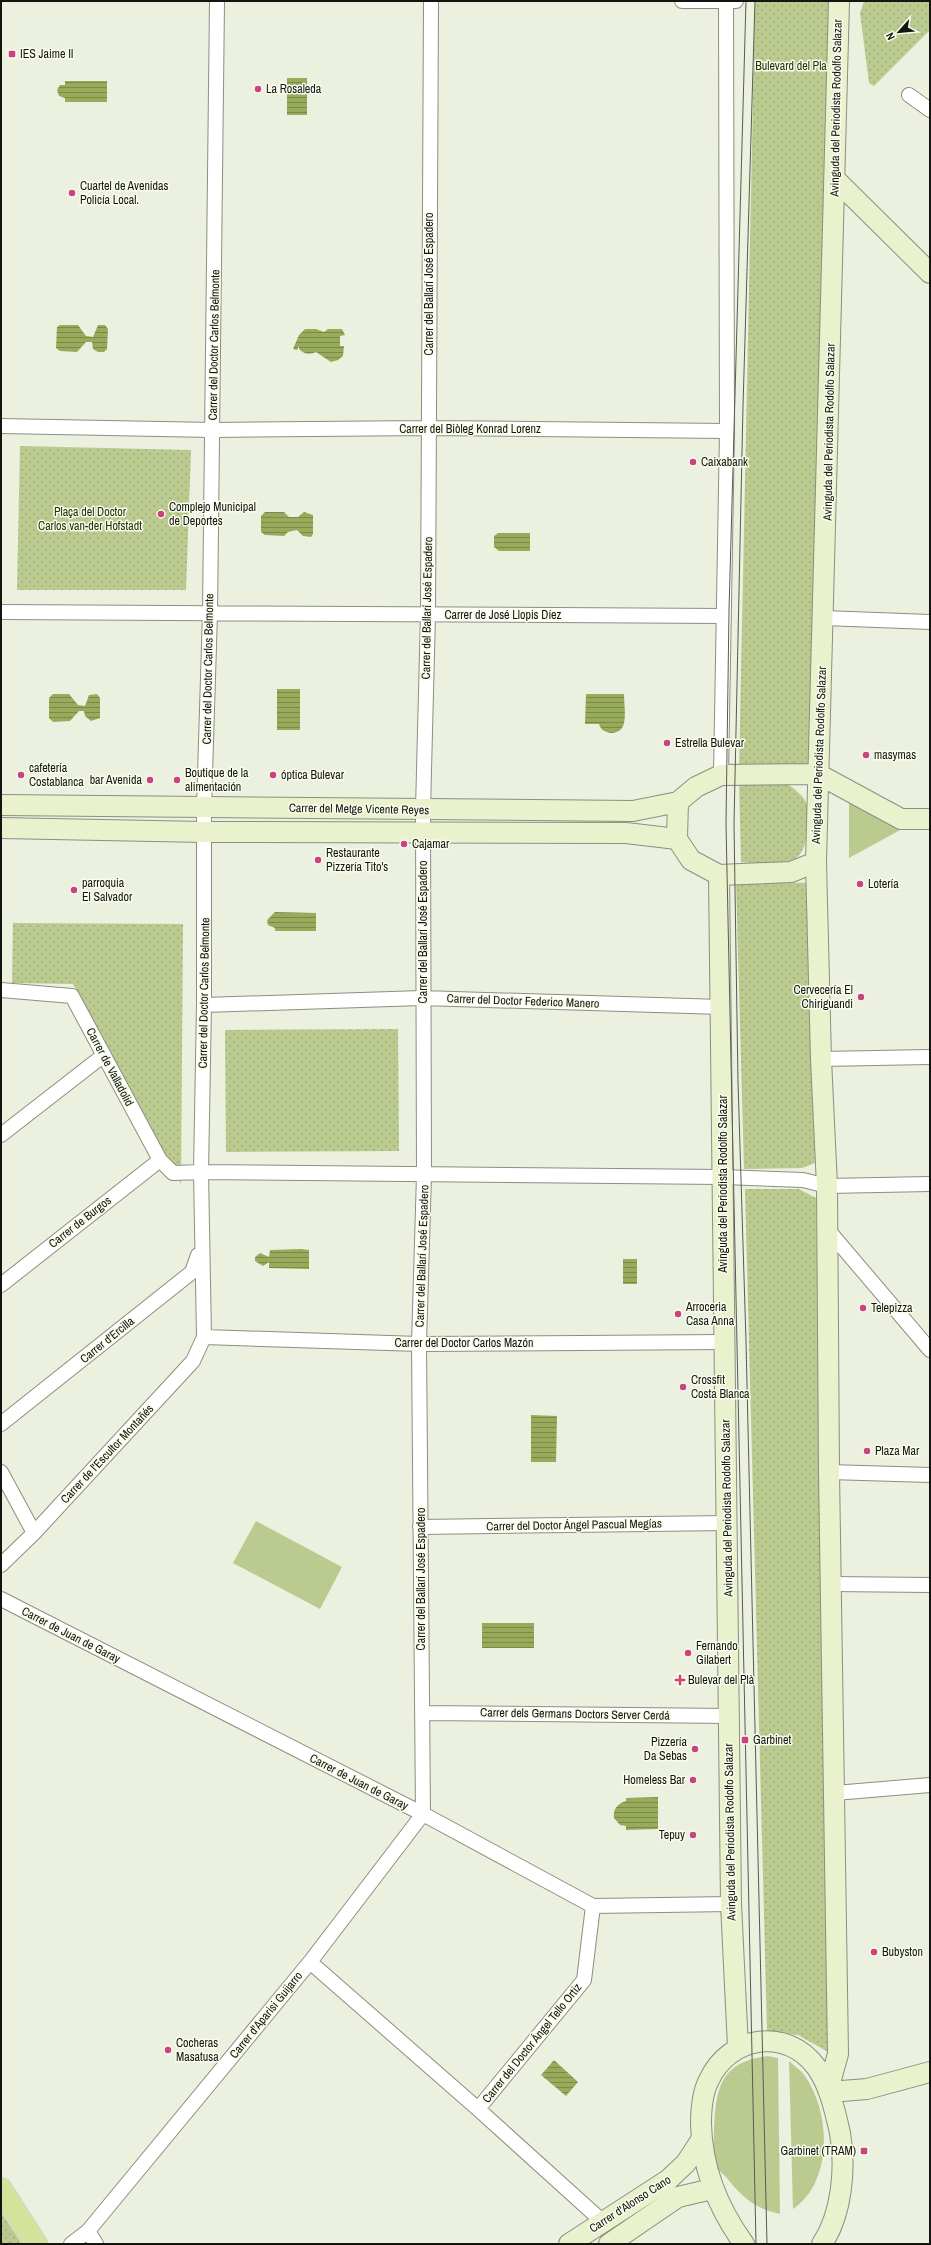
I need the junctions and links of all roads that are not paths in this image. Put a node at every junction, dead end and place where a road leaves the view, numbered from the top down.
1 (218, 1) edge
2 (431, 1) edge
3 (682, 1) edge
4 (839, 1) edge
5 (733, 2) edge
6 (909, 94) dead end
7 (930, 110) edge
8 (835, 178) junction
9 (930, 273) edge
10 (1, 426) edge
11 (429, 428) junction
12 (213, 430) junction
13 (727, 431) junction
14 (1, 612) edge
15 (210, 613) junction
16 (428, 614) junction
17 (724, 616) junction
18 (824, 618) junction
19 (930, 622) edge
20 (818, 774) junction
21 (721, 775) junction
22 (678, 802) junction
23 (1, 804) edge
24 (204, 807) junction
25 (423, 810) junction
26 (930, 819) edge
27 (1, 828) edge
28 (204, 832) junction
29 (423, 833) junction
30 (677, 839) junction
31 (816, 862) junction
32 (719, 875) junction
33 (1, 990) edge
34 (422, 998) junction
35 (204, 1005) junction
36 (722, 1007) junction
37 (104, 1055) junction
38 (930, 1056) edge
39 (821, 1059) junction
40 (1, 1135) edge
41 (160, 1160) junction
42 (201, 1172) junction
43 (424, 1175) junction
44 (723, 1177) junction
45 (930, 1184) edge
46 (827, 1186) junction
47 (828, 1230) junction
48 (201, 1247) junction
49 (1, 1285) edge
50 (204, 1337) junction
51 (724, 1342) junction
52 (419, 1344) junction
53 (930, 1350) edge
54 (1, 1424) edge
55 (1, 1472) edge
56 (829, 1472) junction
57 (930, 1475) edge
58 (728, 1523) junction
59 (420, 1527) junction
60 (34, 1533) junction
61 (1, 1565) edge
62 (831, 1584) junction
63 (930, 1585) edge
64 (1, 1599) edge
65 (422, 1713) junction
66 (729, 1716) junction
67 (930, 1785) edge
68 (835, 1793) junction
69 (423, 1814) junction
70 (731, 1904) junction
71 (593, 1906) junction
72 (310, 1962) junction
73 (738, 2047) junction
74 (930, 2072) edge
75 (829, 2091) junction
76 (478, 2109) junction
77 (701, 2140) junction
78 (1, 2189) edge
79 (712, 2189) junction
80 (602, 2221) junction
81 (88, 2231) junction
82 (36, 2244) edge
83 (71, 2244) edge
84 (96, 2244) edge
85 (569, 2244) edge
86 (609, 2244) edge
87 (744, 2244) edge
88 (822, 2244) edge

1 - 12 street, Carrer del Doctor Carlos Belmonte
2 - 11 street, Carrer del Ballarí José Espadero
3 - 5 street
4 - 8 street, Avinguda del Periodista Rodolfo Salazar
5 - 13 street
6 - 7 street
8 - 9 street
8 - 18 street, Avinguda del Periodista Rodolfo Salazar
10 - 12 street
11 - 12 street, Carrer del Biòleg Konrad Lorenz
11 - 13 street, Carrer del Biòleg Konrad Lorenz
11 - 16 street, Carrer del Ballarí José Espadero
12 - 15 street, Carrer del Doctor Carlos Belmonte
13 - 17 street
14 - 15 street
15 - 16 street, Carrer de José Llopis Díez
15 - 24 street, Carrer del Doctor Carlos Belmonte
16 - 17 street, Carrer de José Llopis Díez
16 - 25 street, Carrer del Ballarí José Espadero
17 - 21 street
18 - 19 street
18 - 20 street, Avinguda del Periodista Rodolfo Salazar
20 - 21 street
20 - 26 street
20 - 31 street, Avinguda del Periodista Rodolfo Salazar
21 - 22 street
22 - 25 street, Carrer del Metge Vicente Reyes
22 - 30 street
23 - 24 street, Carrer del Metge Vicente Reyes
24 - 25 street, Carrer del Metge Vicente Reyes
24 - 28 street, Carrer del Doctor Carlos Belmonte
25 - 29 street, Carrer del Ballarí José Espadero
27 - 28 street, Carrer del Metge Vicente Reyes
28 - 29 street, Carrer del Metge Vicente Reyes
28 - 35 street, Carrer del Doctor Carlos Belmonte
29 - 30 street, Carrer del Metge Vicente Reyes
29 - 34 street, Carrer del Ballarí José Espadero
30 - 32 street
31 - 32 street
31 - 39 street, Avinguda del Periodista Rodolfo Salazar
32 - 36 street, Avinguda del Periodista Rodolfo Salazar
33 - 37 street, Carrer de Valladolid
34 - 35 street, Carrer del Doctor Federico Manero
34 - 36 street, Carrer del Doctor Federico Manero
34 - 43 street, Carrer del Ballarí José Espadero
35 - 42 street, Carrer del Doctor Carlos Belmonte
36 - 44 street, Avinguda del Periodista Rodolfo Salazar
37 - 40 street
37 - 41 street, Carrer de Valladolid
38 - 39 street
39 - 46 street, Avinguda del Periodista Rodolfo Salazar
41 - 42 street, Carrer de Valladolid
41 - 49 street, Carrer de Burgos
42 - 43 street, Carrer de Valladolid
42 - 48 street, Carrer del Doctor Carlos Belmonte
43 - 44 street, Carrer de Valladolid
43 - 52 street, Carrer del Ballarí José Espadero
44 - 46 street, Carrer de Valladolid
44 - 51 street, Avinguda del Periodista Rodolfo Salazar
45 - 46 street, Carrer de Valladolid
46 - 47 street, Avinguda del Periodista Rodolfo Salazar
47 - 53 street
47 - 56 street, Avinguda del Periodista Rodolfo Salazar
48 - 50 street, Carrer del Doctor Carlos Belmonte
48 - 54 street, Carrer d'Ercilla
50 - 52 street, Carrer del Doctor Carlos Mazón
50 - 60 street, Carrer de l'Escultor Montañés
51 - 52 street, Carrer del Doctor Carlos Mazón
51 - 58 street, Avinguda del Periodista Rodolfo Salazar
52 - 59 street, Carrer del Ballarí José Espadero
55 - 60 street
56 - 57 street
56 - 62 street, Avinguda del Periodista Rodolfo Salazar
58 - 59 street, Carrer del Doctor Ángel Pascual Megías
58 - 66 street, Avinguda del Periodista Rodolfo Salazar
59 - 65 street, Carrer del Ballarí José Espadero
60 - 61 street, Carrer de l'Escultor Montañés
62 - 63 street
62 - 68 street, Avinguda del Periodista Rodolfo Salazar
64 - 69 street, Carrer de Juan de Garay
65 - 66 street, Carrer dels Germans Doctors Server Cerdá
65 - 69 street, Carrer del Ballarí José Espadero
66 - 70 street, Avinguda del Periodista Rodolfo Salazar
67 - 68 street
68 - 75 street, Avinguda del Periodista Rodolfo Salazar
69 - 71 street, Carrer de Juan de Garay
69 - 72 street, Carrer d'Aparisi Guijarro
70 - 71 street, Carrer de Juan de Garay
70 - 73 street, Avinguda del Periodista Rodolfo Salazar
71 - 76 street, Carrer del Doctor Ángel Tello Ortiz
72 - 76 street, Carrer del Doctor Ángel Tello Ortiz
72 - 81 street, Carrer d'Aparisi Guijarro
73 - 75 street
73 - 77 street
74 - 75 street
75 - 88 street
76 - 80 street, Carrer del Doctor Ángel Tello Ortiz
77 - 79 street
77 - 80 street, Carrer d'Alonso Cano
78 - 82 main road
79 - 86 street, Carrer d'Alonso Cano
79 - 87 street
80 - 85 street, Carrer d'Alonso Cano
81 - 83 street, Carrer d'Aparisi Guijarro
81 - 84 street

